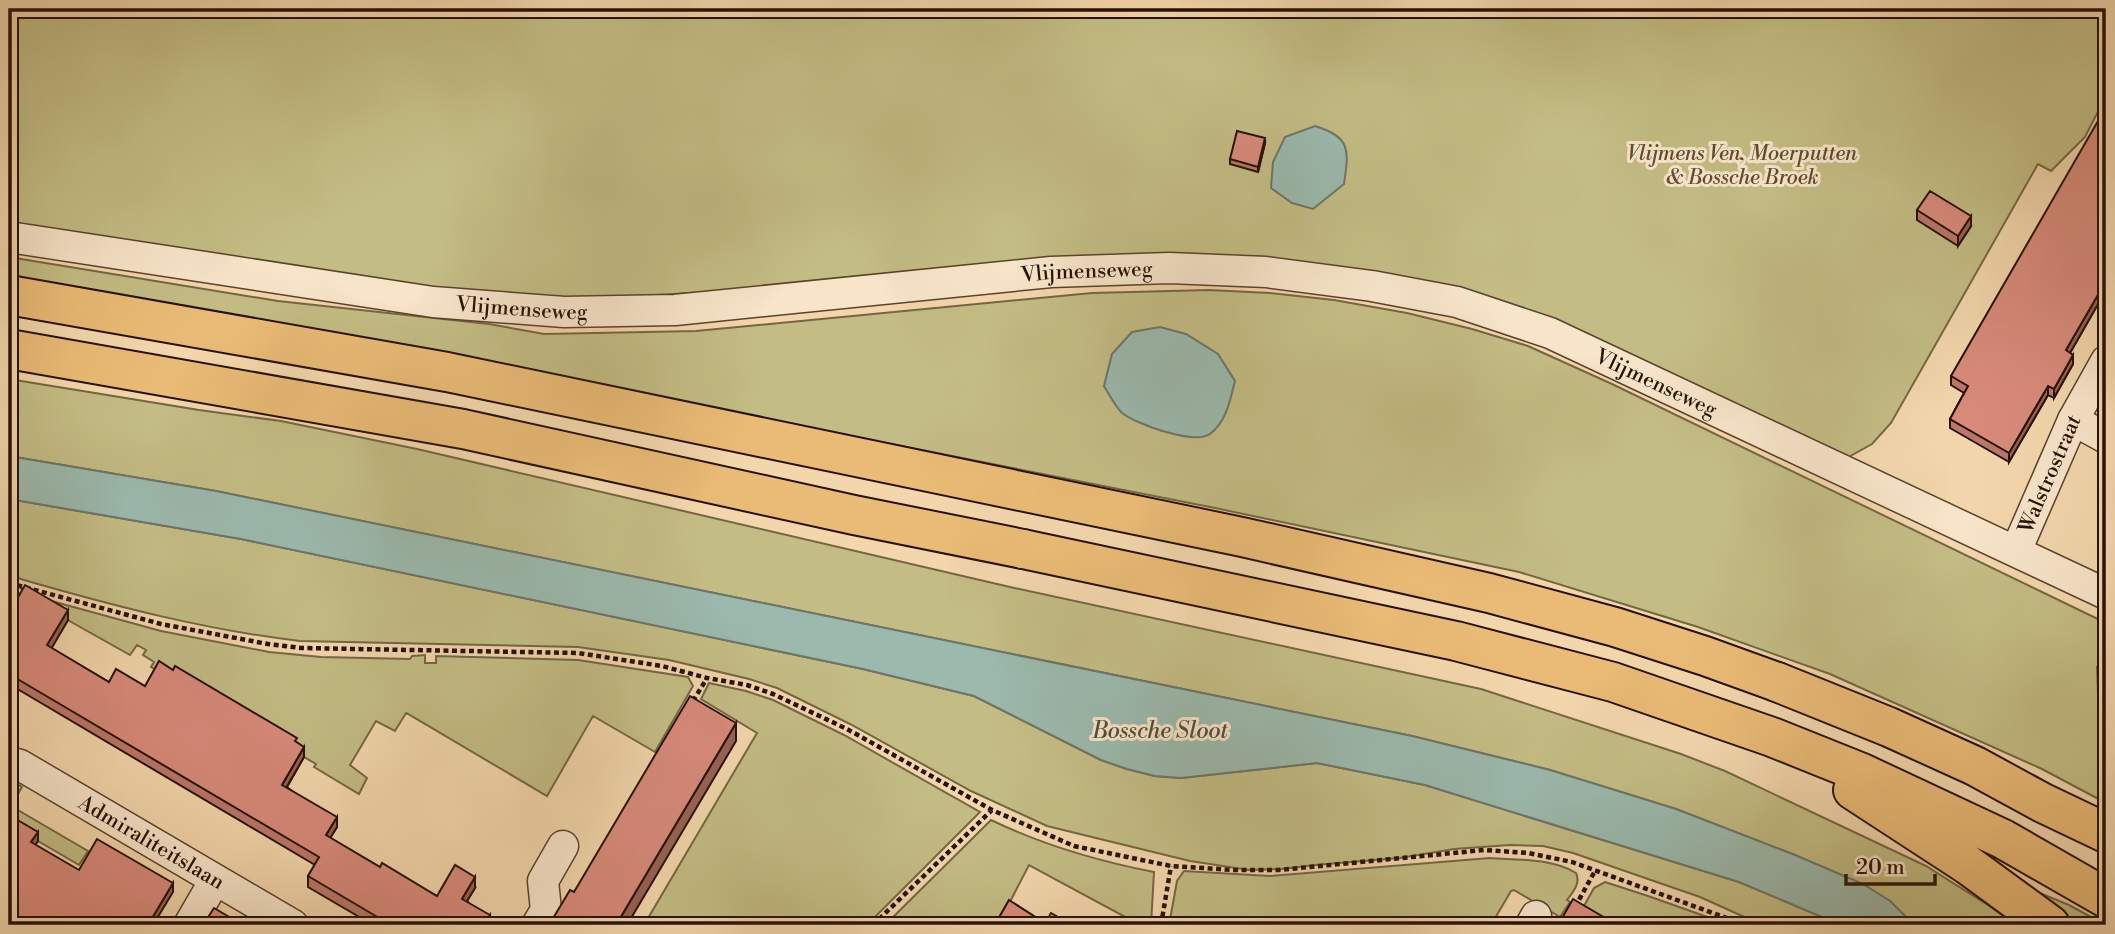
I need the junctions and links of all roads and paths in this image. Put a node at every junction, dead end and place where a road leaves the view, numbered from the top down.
1 (9, 237) edge
2 (9, 295) edge
3 (9, 349) edge
4 (2106, 361) edge
5 (2073, 420) junction
6 (2106, 438) edge
7 (2015, 551) junction
8 (9, 583) edge
9 (23, 588) junction
10 (2106, 594) edge
11 (9, 612) edge
12 (707, 678) junction
13 (693, 701) edge
14 (1772, 737) junction
15 (9, 762) edge
16 (2043, 803) junction
17 (992, 810) junction
18 (2106, 833) edge
19 (2106, 844) edge
20 (563, 846) dead end
21 (1171, 866) junction
22 (1595, 871) junction
23 (215, 880) junction
24 (2106, 898) edge
25 (1570, 914) edge
26 (189, 925) edge
27 (293, 925) edge
28 (537, 925) edge
29 (873, 925) edge
30 (1161, 925) edge
31 (1744, 925) edge
32 (2050, 925) edge

1 - 7 street, Vlijmenseweg
2 - 16 main road
3 - 14 main road
4 - 5 street, Walstrostraat
5 - 6 street
5 - 7 street, Walstrostraat
7 - 10 street, Vlijmenseweg
8 - 9 path
9 - 11 path
9 - 12 path
12 - 13 path
12 - 17 path
14 - 24 main road
14 - 32 main road
15 - 23 street, Admiraliteitslaan
16 - 18 main road
16 - 19 main road
17 - 21 path
17 - 29 path
20 - 28 street
21 - 22 path
21 - 30 path
22 - 25 path
22 - 31 path
23 - 26 street
23 - 27 street, Admiraliteitslaan

